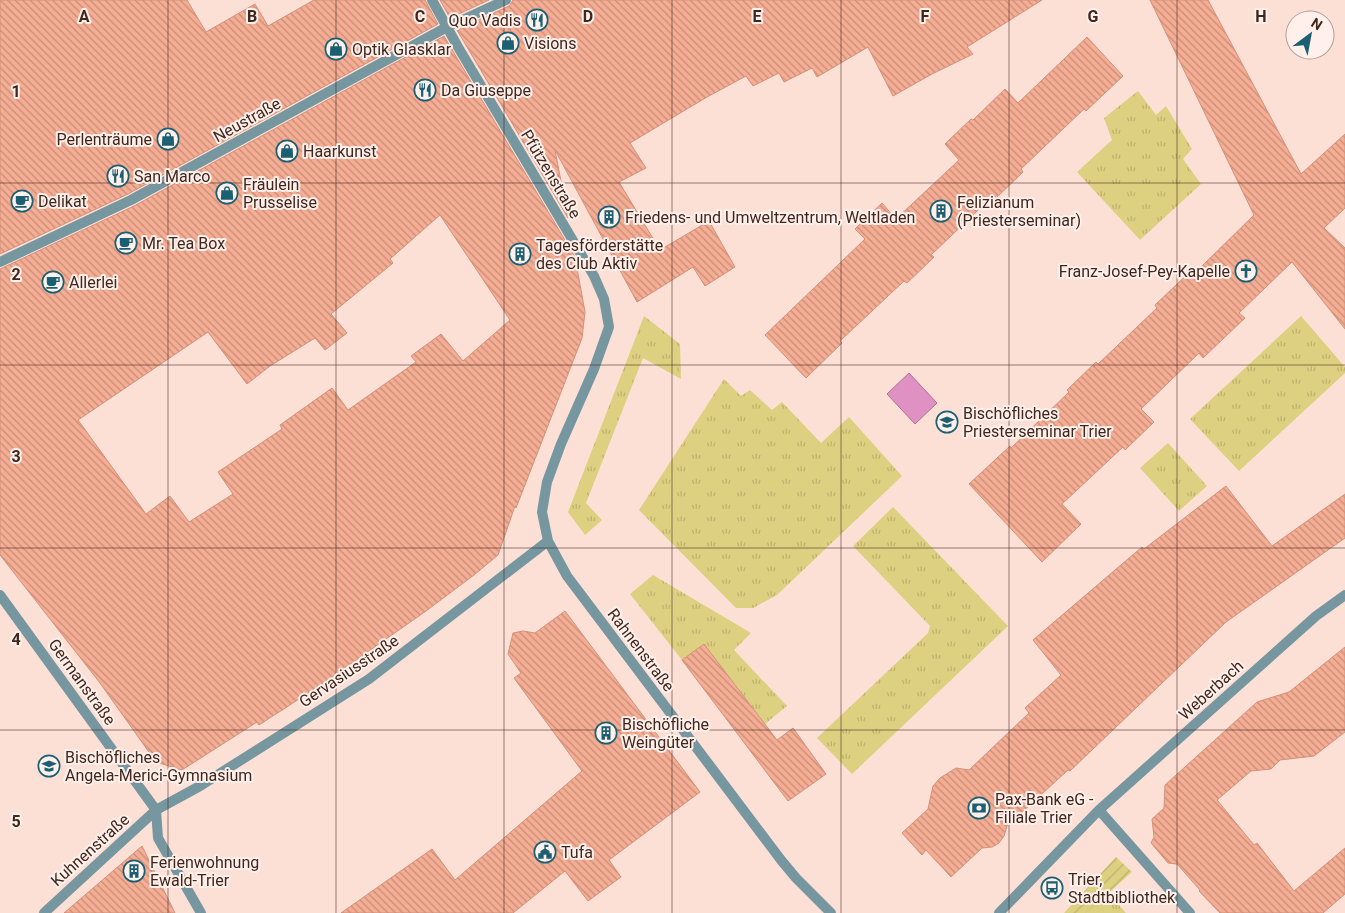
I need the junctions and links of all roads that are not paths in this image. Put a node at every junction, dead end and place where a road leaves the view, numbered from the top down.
1 (432, 0) edge
2 (506, 0) edge
3 (447, 27) junction
4 (0, 262) edge
5 (548, 541) junction
6 (0, 595) edge
7 (1345, 595) edge
8 (156, 810) junction
9 (1099, 810) junction
10 (44, 913) edge
11 (201, 913) edge
12 (831, 913) edge
13 (998, 913) edge
14 (1190, 913) edge

1 - 3 street, Pfützenstraße
2 - 3 street, Neustraße
3 - 4 street, Neustraße
3 - 5 street, Pfützenstraße
5 - 8 street, Gervasiusstraße
5 - 12 street, Rahnenstraße
6 - 8 street, Germanstraße
7 - 9 street, Weberbach
8 - 10 street, Kuhnenstraße
8 - 11 street
9 - 13 street, Weberbach
9 - 14 street

